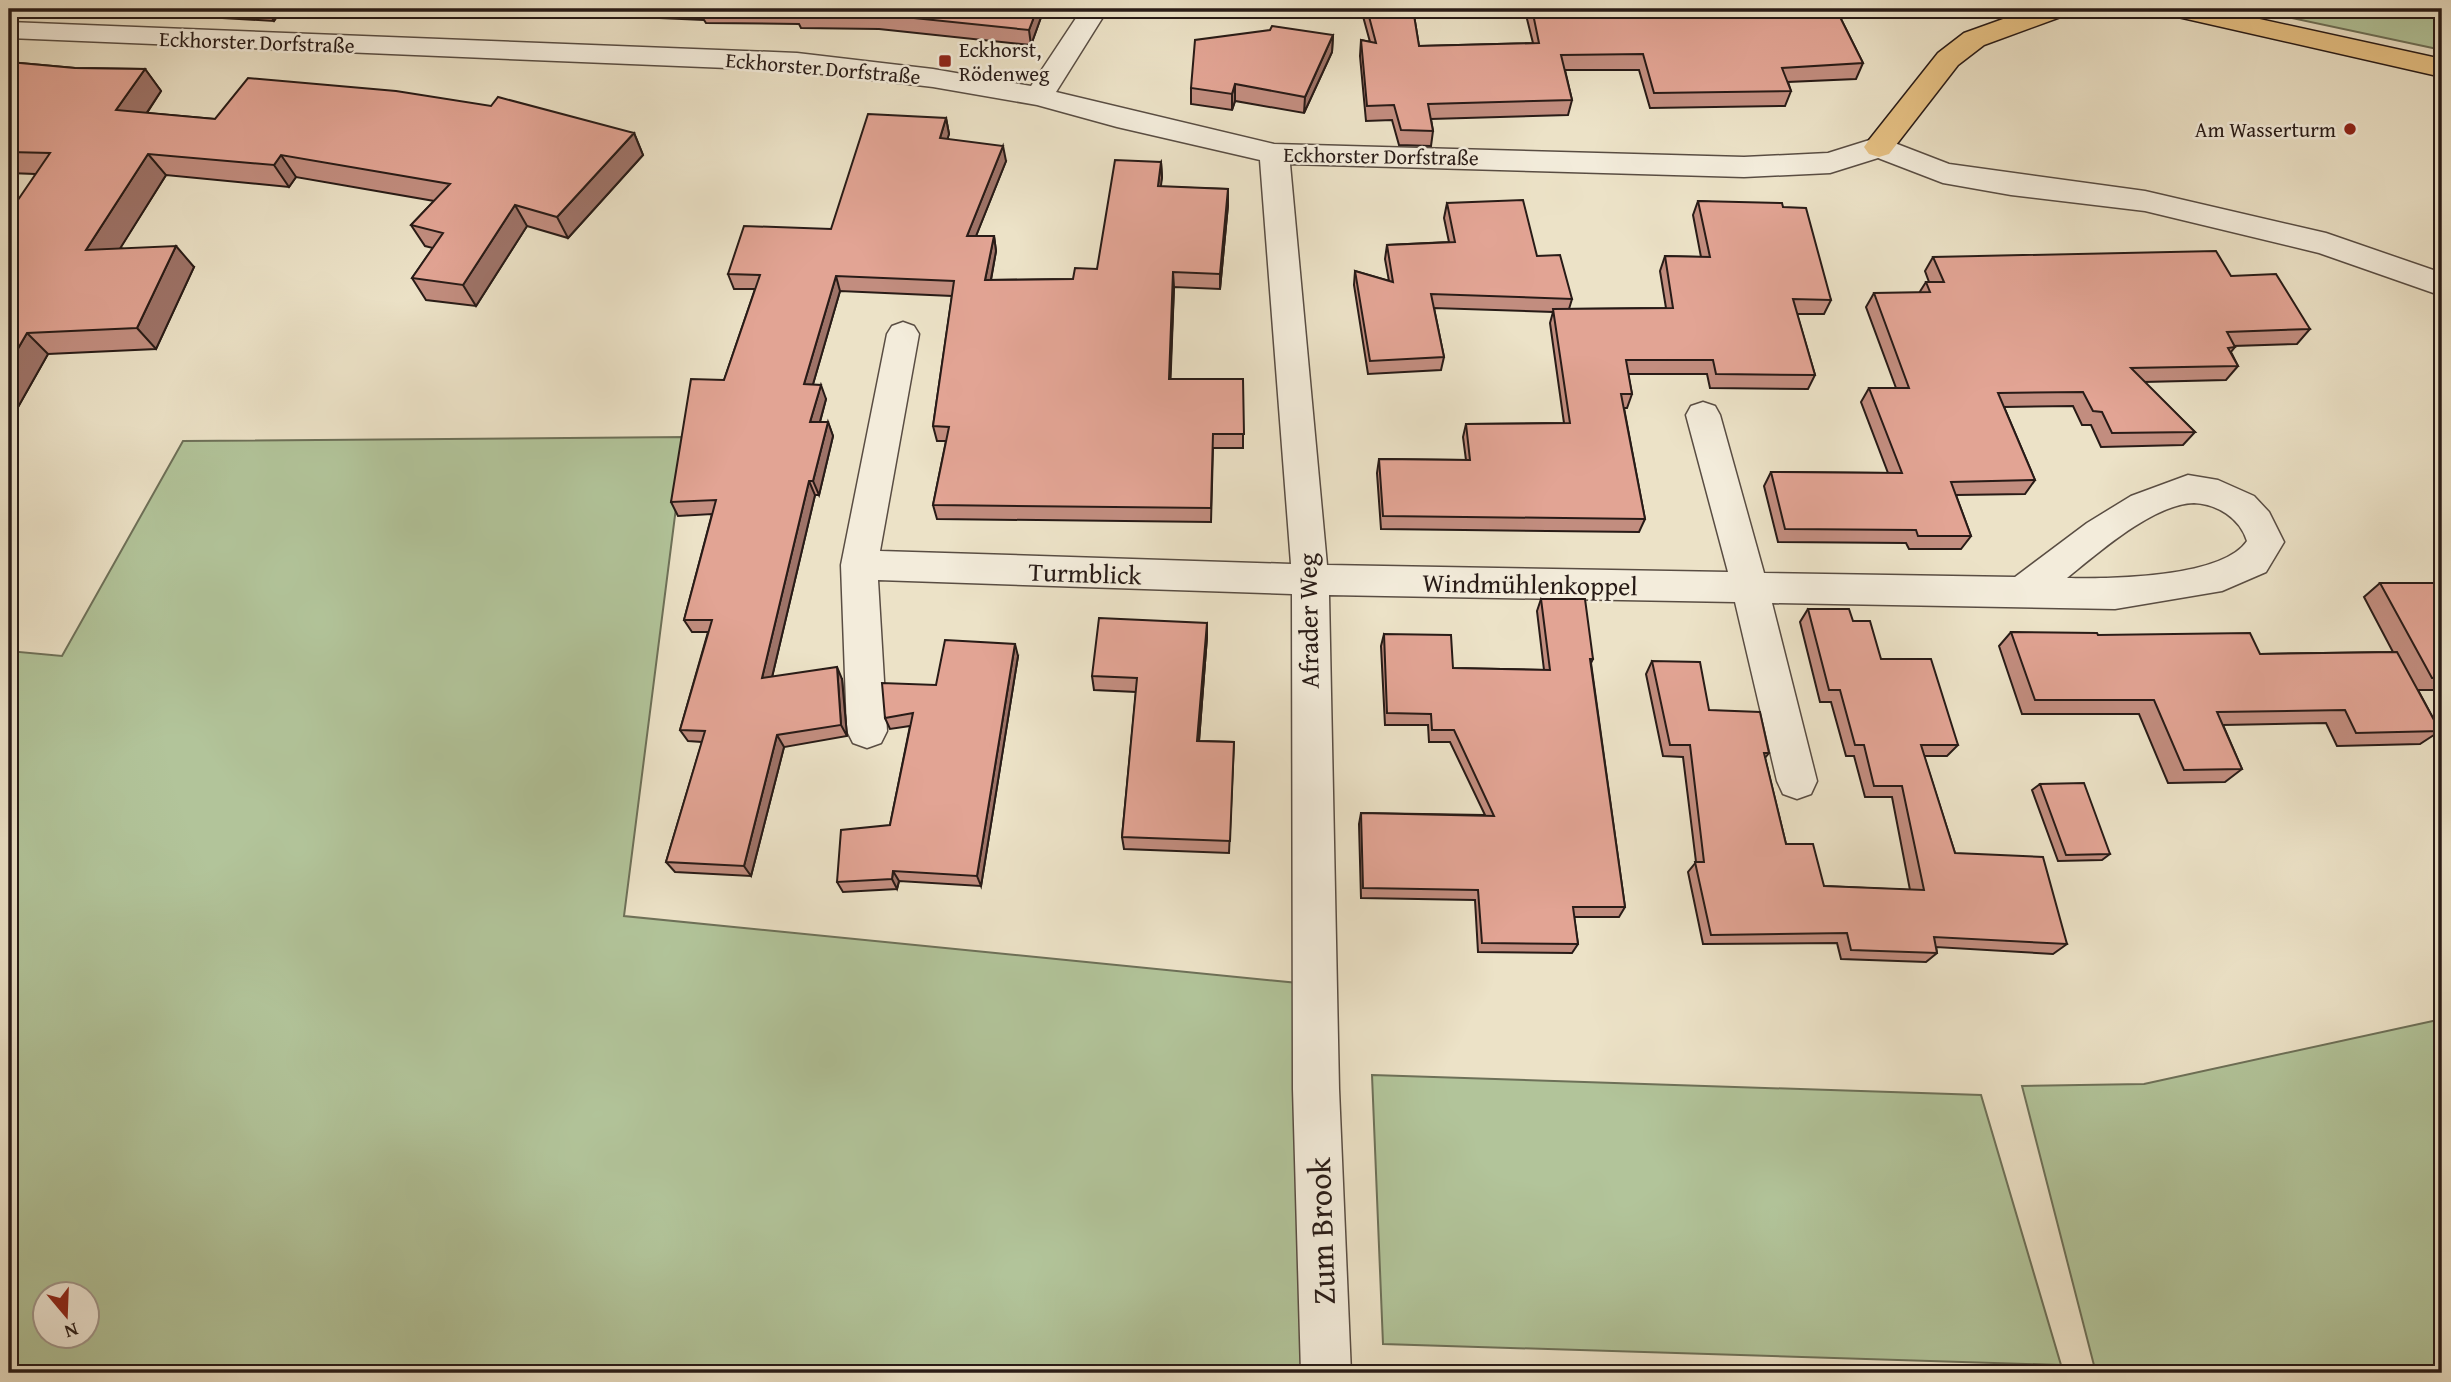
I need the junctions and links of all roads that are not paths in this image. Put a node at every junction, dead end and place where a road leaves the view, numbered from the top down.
1 (1095, 9) edge
2 (2056, 9) edge
3 (2179, 9) edge
4 (9, 30) edge
5 (2442, 68) edge
6 (1039, 96) junction
7 (1879, 148) junction
8 (1274, 154) junction
9 (2442, 285) edge
10 (903, 334) dead end
11 (1703, 415) dead end
12 (859, 565) junction
13 (1310, 580) junction
14 (1750, 587) junction
15 (2023, 592) junction
16 (867, 732) dead end
17 (1797, 781) dead end
18 (1317, 1089) joint
19 (1326, 1373) edge

1 - 6 street
2 - 7 main road
3 - 5 main road
4 - 6 street, Eckhorster Dorfstraße
6 - 8 street, Eckhorster Dorfstraße
7 - 8 street, Eckhorster Dorfstraße
7 - 9 street
8 - 13 street, Afrader Weg
10 - 12 street
11 - 14 street
12 - 13 street, Turmblick
12 - 16 street
13 - 14 street, Windmühlenkoppel
13 - 18 street, Afrader Weg
14 - 15 street, Windmühlenkoppel
14 - 17 street
15 - 15 street, Windmühlenkoppel
18 - 19 street, Zum Brook

